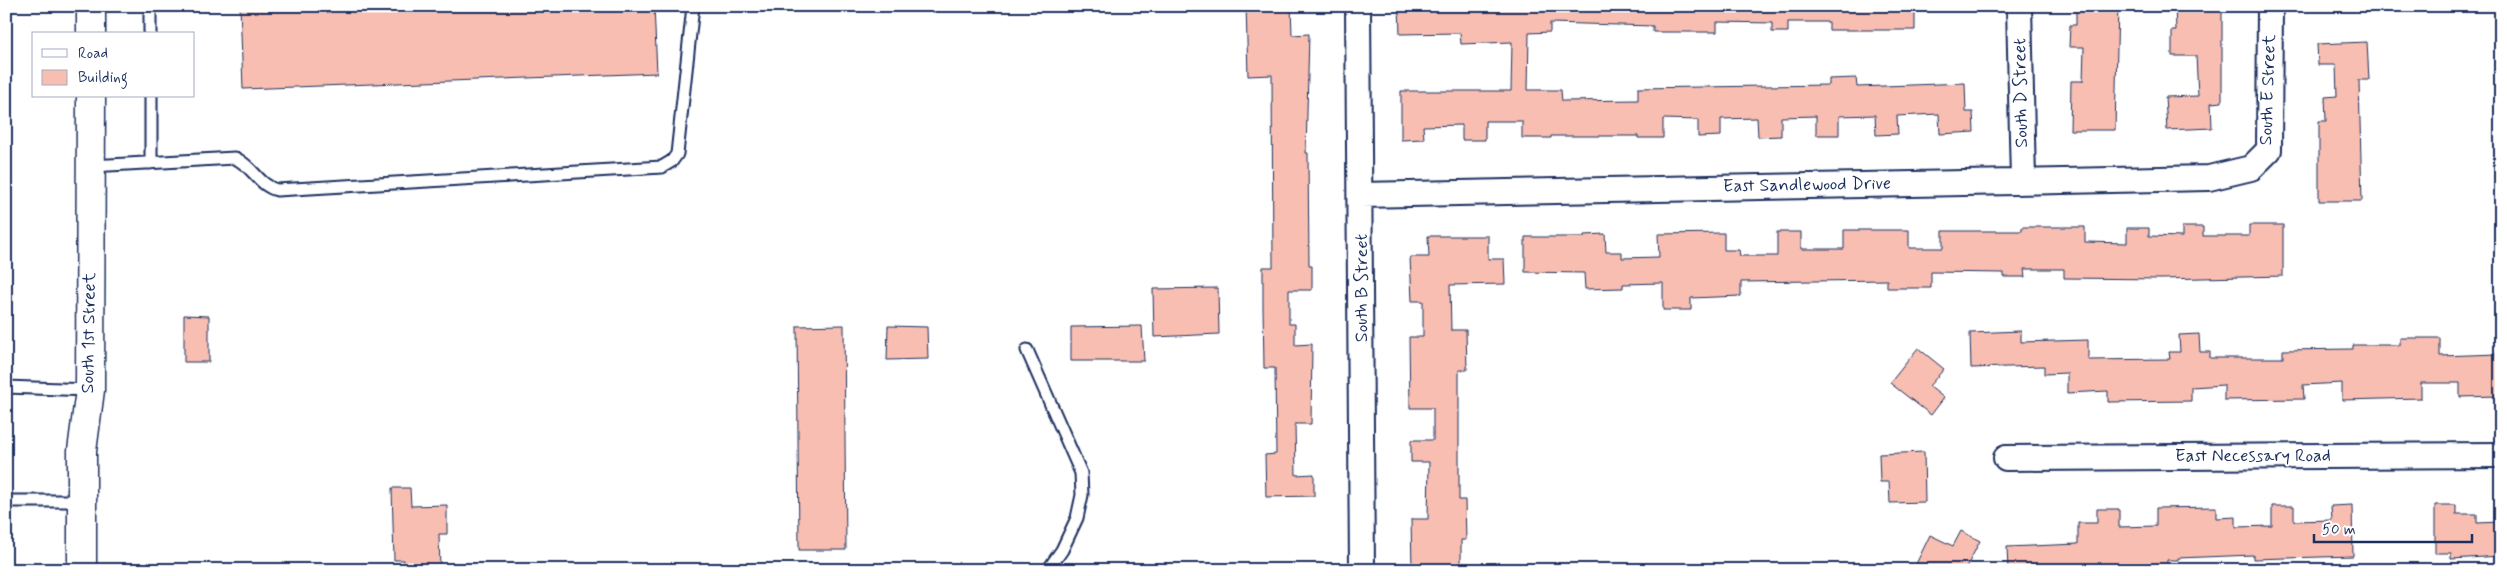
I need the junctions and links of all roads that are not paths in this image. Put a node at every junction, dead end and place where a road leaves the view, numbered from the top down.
1 (91, 6) edge
2 (150, 6) edge
3 (693, 6) edge
4 (1358, 6) edge
5 (2019, 6) edge
6 (2270, 6) edge
7 (91, 32) edge
8 (150, 32) edge
9 (91, 98) edge
10 (151, 98) edge
11 (151, 163) junction
12 (91, 166) junction
13 (2252, 168) joint
14 (2024, 180) junction
15 (1361, 195) junction
16 (1027, 350) dead end
17 (6, 387) edge
18 (90, 390) junction
19 (2501, 455) edge
20 (2006, 458) dead end
21 (6, 501) edge
22 (82, 501) junction
23 (82, 570) edge
24 (1048, 570) edge
25 (1362, 570) edge

1 - 7 main road
2 - 8 lane
3 - 11 lane
4 - 15 street, South B Street
5 - 14 street, South D Street
6 - 13 street, South E Street
9 - 12 main road, South 1st Street
10 - 11 lane
11 - 12 lane
12 - 18 main road, South 1st Street
13 - 14 street, East Sandlewood Drive
14 - 15 street, East Sandlewood Drive
15 - 25 street, South B Street
16 - 24 lane
17 - 18 lane
18 - 22 main road, South 1st Street
19 - 20 street, East Necessary Road
21 - 22 lane
22 - 23 main road, South 1st Street

